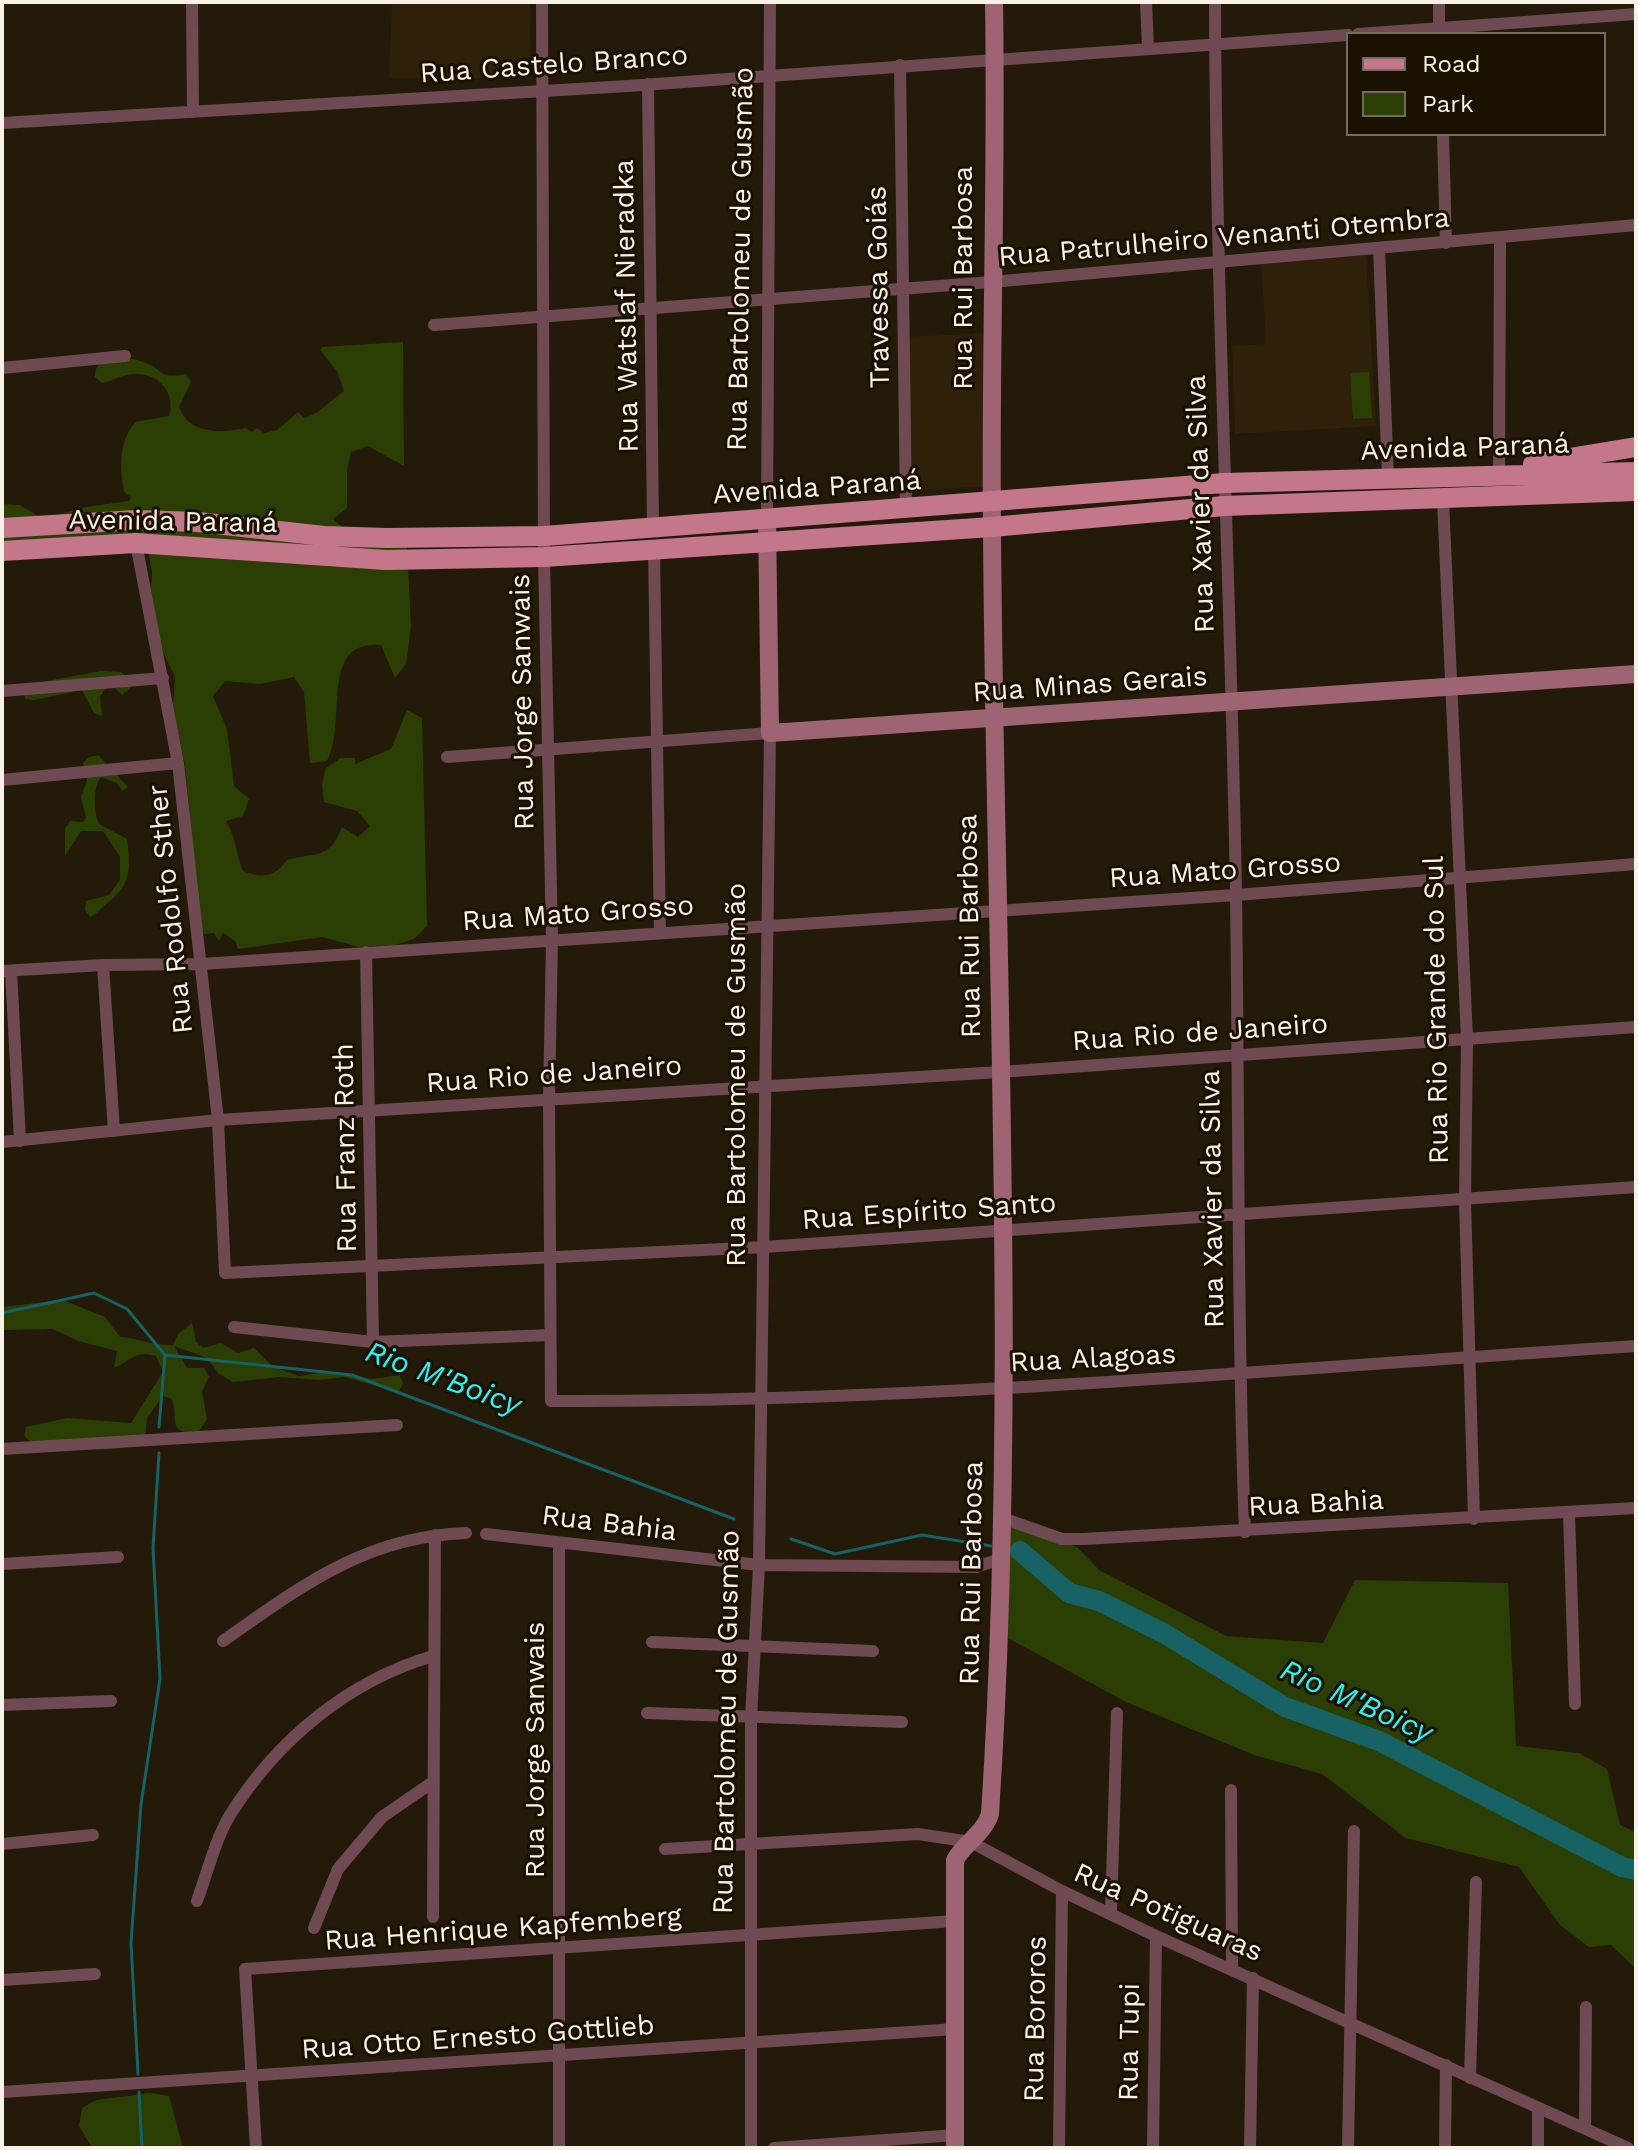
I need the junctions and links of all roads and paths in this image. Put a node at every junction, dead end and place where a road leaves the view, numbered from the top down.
1 (192, 2) edge
2 (542, 2) edge
3 (770, 2) edge
4 (994, 2) edge
5 (1146, 2) edge
6 (1215, 2) edge
7 (1439, 2) edge
8 (1636, 14) edge
9 (1439, 31) edge
10 (1412, 32) edge
11 (1346, 35) edge
12 (1215, 44) junction
13 (1148, 47) junction
14 (995, 58) junction
15 (900, 65) junction
16 (771, 75) junction
17 (648, 84) junction
18 (543, 90) junction
19 (193, 112) junction
20 (2, 123) edge
21 (1443, 136) edge
22 (1636, 225) edge
23 (1500, 238) junction
24 (1446, 243) junction
25 (1379, 248) junction
26 (1218, 262) junction
27 (991, 282) junction
28 (903, 289) junction
29 (765, 300) junction
30 (651, 309) junction
31 (542, 318) junction
32 (434, 325) dead end
33 (125, 356) dead end
34 (2, 368) edge
35 (1636, 447) edge
36 (1499, 468) junction
37 (1636, 472) edge
38 (1471, 475) junction
39 (1388, 478) junction
40 (1224, 483) junction
41 (1636, 491) edge
42 (1443, 500) junction
43 (992, 502) junction
44 (1224, 506) junction
45 (906, 509) junction
46 (767, 519) junction
47 (992, 527) junction
48 (2, 528) edge
49 (653, 528) junction
50 (544, 536) junction
51 (766, 541) junction
52 (136, 543) junction
53 (2, 551) edge
54 (654, 551) junction
55 (544, 557) junction
56 (1636, 674) edge
57 (163, 678) junction
58 (1452, 688) junction
59 (2, 691) edge
60 (1231, 704) junction
61 (996, 719) junction
62 (770, 733) junction
63 (655, 742) junction
64 (547, 748) junction
65 (447, 757) dead end
66 (178, 763) junction
67 (2, 780) edge
68 (1636, 864) edge
69 (1458, 877) junction
70 (1236, 895) junction
71 (997, 910) junction
72 (764, 926) junction
73 (660, 933) junction
74 (552, 939) junction
75 (366, 952) junction
76 (202, 964) junction
77 (103, 965) junction
78 (7, 971) edge
79 (1636, 1027) edge
80 (1467, 1039) junction
81 (1236, 1054) junction
82 (1000, 1072) junction
83 (762, 1086) junction
84 (549, 1100) junction
85 (370, 1111) junction
86 (218, 1120) junction
87 (114, 1131) junction
88 (20, 1141) junction
89 (2, 1142) edge
90 (1636, 1187) edge
91 (1465, 1200) junction
92 (1238, 1215) junction
93 (1001, 1231) junction
94 (764, 1247) junction
95 (550, 1258) junction
96 (372, 1268) junction
97 (225, 1273) joint
98 (234, 1327) dead end
99 (550, 1335) junction
100 (373, 1342) junction
101 (1636, 1346) edge
102 (1470, 1357) junction
103 (1239, 1375) junction
104 (1004, 1387) junction
105 (761, 1399) junction
106 (551, 1401) joint
107 (397, 1425) dead end
108 (2, 1449) edge
109 (1636, 1508) edge
110 (1569, 1513) junction
111 (1002, 1518) junction
112 (1474, 1519) junction
113 (1245, 1532) junction
114 (466, 1533) dead end
115 (492, 1534) dead end
116 (435, 1535) junction
117 (559, 1544) junction
118 (118, 1557) dead end
119 (1000, 1559) junction
120 (2, 1564) edge
121 (759, 1565) junction
122 (223, 1641) dead end
123 (652, 1642) dead end
124 (753, 1648) junction
125 (873, 1651) dead end
126 (433, 1656) junction
127 (111, 1701) dead end
128 (1575, 1704) dead end
129 (2, 1705) edge
130 (647, 1713) dead end
131 (1117, 1713) dead end
132 (751, 1719) junction
133 (902, 1722) dead end
134 (433, 1782) junction
135 (1231, 1790) dead end
136 (1354, 1831) dead end
137 (93, 1835) dead end
138 (971, 1842) junction
139 (2, 1844) edge
140 (750, 1846) junction
141 (665, 1849) dead end
142 (1476, 1882) dead end
143 (1062, 1891) junction
144 (197, 1901) dead end
145 (1111, 1913) junction
146 (433, 1917) dead end
147 (955, 1921) junction
148 (314, 1928) dead end
149 (1156, 1936) junction
150 (751, 1937) junction
151 (560, 1949) junction
152 (1232, 1968) junction
153 (95, 1974) dead end
154 (1253, 1978) junction
155 (2, 1980) edge
156 (1586, 2007) dead end
157 (1349, 2021) junction
158 (956, 2029) junction
159 (749, 2043) junction
160 (560, 2058) junction
161 (1446, 2065) junction
162 (251, 2076) junction
163 (1470, 2078) junction
164 (2, 2092) edge
165 (1538, 2108) junction
166 (1585, 2128) junction
167 (956, 2142) edge
168 (256, 2148) edge
169 (559, 2148) edge
170 (751, 2148) edge
171 (774, 2148) edge
172 (1059, 2148) edge
173 (1153, 2148) edge
174 (1250, 2148) edge
175 (1348, 2148) edge
176 (1445, 2148) edge
177 (1538, 2148) edge
178 (1628, 2148) edge

1 - 19 street
2 - 18 street, Rua Jorge Sanwais
3 - 16 street, Rua Bartolomeu de Gusmão
4 - 14 street, Rua Rui Barbosa
5 - 13 street
6 - 12 street, Rua Xavier da Silva
7 - 9 street
8 - 9 street
9 - 10 street
11 - 12 street, Rua Castelo Branco
12 - 13 street, Rua Castelo Branco
12 - 26 street, Rua Xavier da Silva
13 - 14 street, Rua Castelo Branco
14 - 15 street, Rua Castelo Branco
14 - 27 street, Rua Rui Barbosa
15 - 16 street, Rua Castelo Branco
15 - 28 street, Travessa Goiás
16 - 17 street, Rua Castelo Branco
16 - 29 street, Rua Bartolomeu de Gusmão
17 - 18 street, Rua Castelo Branco
17 - 30 street, Rua Watslaf Nieradka
18 - 19 street, Rua Castelo Branco
18 - 31 street, Rua Jorge Sanwais
19 - 20 street, Rua Castelo Branco
21 - 24 street
22 - 23 street, Rua Patrulheiro Venanti Otembra
23 - 24 street, Rua Patrulheiro Venanti Otembra
23 - 36 street
24 - 25 street, Rua Patrulheiro Venanti Otembra
25 - 26 street, Rua Patrulheiro Venanti Otembra
25 - 39 street
26 - 27 street, Rua Patrulheiro Venanti Otembra
26 - 40 street, Rua Xavier da Silva
27 - 28 street, Rua Patrulheiro Venanti Otembra
27 - 43 street, Rua Rui Barbosa
28 - 29 street, Rua Patrulheiro Venanti Otembra
28 - 45 street, Travessa Goiás
29 - 30 street, Rua Patrulheiro Venanti Otembra
29 - 46 street, Rua Bartolomeu de Gusmão
30 - 31 street, Rua Patrulheiro Venanti Otembra
30 - 49 street, Rua Watslaf Nieradka
31 - 32 street, Rua Patrulheiro Venanti Otembra
31 - 50 street, Rua Jorge Sanwais
33 - 34 street
35 - 36 main road
36 - 38 main road
37 - 38 main road, Avenida Paraná
38 - 39 main road, Avenida Paraná
39 - 40 main road, Avenida Paraná
40 - 43 main road, Avenida Paraná
40 - 44 street, Rua Xavier da Silva
41 - 42 main road, Avenida Paraná
42 - 44 main road, Avenida Paraná
42 - 58 street, Rua Rio Grande do Sul
43 - 45 main road, Avenida Paraná
43 - 47 street, Rua Rui Barbosa
44 - 47 main road, Avenida Paraná
44 - 60 street, Rua Xavier da Silva
45 - 46 main road, Avenida Paraná
46 - 49 main road, Avenida Paraná
46 - 51 street, Rua Bartolomeu de Gusmão
47 - 51 main road, Avenida Paraná
47 - 61 street, Rua Rui Barbosa
48 - 50 main road, Avenida Paraná
49 - 50 main road, Avenida Paraná
50 - 55 street, Rua Jorge Sanwais
51 - 54 main road, Avenida Paraná
51 - 62 street, Rua Bartolomeu de Gusmão
52 - 53 main road, Avenida Paraná
52 - 55 main road, Avenida Paraná
52 - 57 street, Rua Rodolfo Sther
54 - 55 main road, Avenida Paraná
54 - 63 street
55 - 64 street, Rua Jorge Sanwais
56 - 58 street, Rua Minas Gerais
57 - 59 street
57 - 66 street, Rua Rodolfo Sther
58 - 60 street, Rua Minas Gerais
58 - 69 street, Rua Rio Grande do Sul
60 - 61 street, Rua Minas Gerais
60 - 70 street, Rua Xavier da Silva
61 - 62 street, Rua Minas Gerais
61 - 71 street, Rua Rui Barbosa
62 - 63 street, Rua Minas Gerais
62 - 72 street, Rua Bartolomeu de Gusmão
63 - 64 street, Rua Minas Gerais
63 - 73 street
64 - 65 street, Rua Minas Gerais
64 - 74 street, Rua Jorge Sanwais
66 - 67 street
66 - 76 street, Rua Rodolfo Sther
68 - 69 street, Rua Mato Grosso
69 - 70 street, Rua Mato Grosso
69 - 80 street, Rua Rio Grande do Sul
70 - 71 street, Rua Mato Grosso
70 - 81 street, Rua Xavier da Silva
71 - 72 street, Rua Mato Grosso
71 - 82 street, Rua Rui Barbosa
72 - 73 street, Rua Mato Grosso
72 - 83 street, Rua Bartolomeu de Gusmão
73 - 74 street, Rua Mato Grosso
74 - 75 street, Rua Mato Grosso
74 - 84 street, Rua Jorge Sanwais
75 - 76 street, Rua Mato Grosso
75 - 85 street, Rua Franz Roth
76 - 77 street, Rua Mato Grosso
76 - 86 street, Rua Rodolfo Sther
77 - 78 street, Rua Mato Grosso
77 - 87 street
78 - 88 street
79 - 80 street, Rua Rio de Janeiro
80 - 81 street, Rua Rio de Janeiro
80 - 91 street, Rua Rio Grande do Sul
81 - 82 street, Rua Rio de Janeiro
81 - 92 street, Rua Xavier da Silva
82 - 83 street, Rua Rio de Janeiro
82 - 93 street, Rua Rui Barbosa
83 - 84 street, Rua Rio de Janeiro
83 - 94 street, Rua Bartolomeu de Gusmão
84 - 85 street, Rua Rio de Janeiro
84 - 95 street, Rua Jorge Sanwais
85 - 86 street, Rua Rio de Janeiro
85 - 96 street, Rua Franz Roth
86 - 87 street, Rua Rio de Janeiro
86 - 97 street, Rua Rodolfo Sther
87 - 88 street, Rua Rio de Janeiro
88 - 89 street, Rua Rio de Janeiro
90 - 91 street, Rua Espírito Santo
91 - 92 street, Rua Espírito Santo
91 - 102 street, Rua Rio Grande do Sul
92 - 93 street, Rua Espírito Santo
92 - 103 street, Rua Xavier da Silva
93 - 94 street, Rua Espírito Santo
93 - 104 street, Rua Rui Barbosa
94 - 95 street, Rua Espírito Santo
94 - 105 street, Rua Bartolomeu de Gusmão
95 - 96 street, Rua Espírito Santo
95 - 99 street, Rua Jorge Sanwais
96 - 97 street, Rua Espírito Santo
96 - 100 street, Rua Franz Roth
98 - 100 street
99 - 100 street
99 - 106 street, Rua Jorge Sanwais
101 - 102 street, Rua Alagoas
102 - 103 street, Rua Alagoas
102 - 112 street, Rua Rio Grande do Sul
103 - 104 street, Rua Alagoas
103 - 113 street, Rua Xavier da Silva
104 - 105 street, Rua Alagoas
104 - 111 street, Rua Rui Barbosa
105 - 106 street, Rua Alagoas
105 - 121 street, Rua Bartolomeu de Gusmão
107 - 108 street
109 - 110 street, Rua Bahia
110 - 112 street, Rua Bahia
110 - 128 street
111 - 113 street, Rua Bahia
111 - 119 street, Rua Rui Barbosa
112 - 113 street, Rua Bahia
114 - 116 street
115 - 117 street, Rua Bahia
116 - 122 street
116 - 126 street
117 - 121 street, Rua Bahia
117 - 151 street, Rua Jorge Sanwais
118 - 120 street
119 - 121 street, Rua Bahia
119 - 138 street, Rua Rui Barbosa
121 - 124 street, Rua Bartolomeu de Gusmão
123 - 124 street
124 - 125 street
124 - 132 street, Rua Bartolomeu de Gusmão
126 - 134 street
126 - 144 street
127 - 129 street
130 - 132 street
131 - 145 street
132 - 133 street
132 - 140 street, Rua Bartolomeu de Gusmão
134 - 146 street
134 - 148 street
135 - 152 street
136 - 157 street
137 - 139 street
138 - 140 street, Rua Potiguaras
138 - 143 street, Rua Potiguaras
138 - 147 street, Rua Rui Barbosa
140 - 141 street, Rua Potiguaras
140 - 150 street, Rua Bartolomeu de Gusmão
142 - 163 street
143 - 145 street, Rua Potiguaras
143 - 172 street, Rua Bororos
145 - 149 street, Rua Potiguaras
147 - 150 street, Rua Henrique Kapfemberg
147 - 158 street, Rua Rui Barbosa
149 - 152 street, Rua Potiguaras
149 - 173 street, Rua Tupi
150 - 151 street, Rua Henrique Kapfemberg
150 - 159 street, Rua Bartolomeu de Gusmão
151 - 160 street, Rua Jorge Sanwais
151 - 162 street, Rua Henrique Kapfemberg
152 - 154 street, Rua Potiguaras
153 - 155 street
154 - 157 street, Rua Potiguaras
154 - 174 street
156 - 166 street
157 - 161 street, Rua Potiguaras
157 - 175 street
158 - 159 street, Rua Otto Ernesto Gottlieb
158 - 167 street, Rua Rui Barbosa
159 - 160 street, Rua Otto Ernesto Gottlieb
159 - 170 street, Rua Bartolomeu de Gusmão
160 - 162 street, Rua Otto Ernesto Gottlieb
160 - 169 street, Rua Jorge Sanwais
161 - 163 street, Rua Potiguaras
161 - 176 street
162 - 164 street, Rua Otto Ernesto Gottlieb
162 - 168 street
163 - 165 street, Rua Potiguaras
165 - 166 street, Rua Potiguaras
165 - 177 street
166 - 178 street, Rua Potiguaras
167 - 171 street

